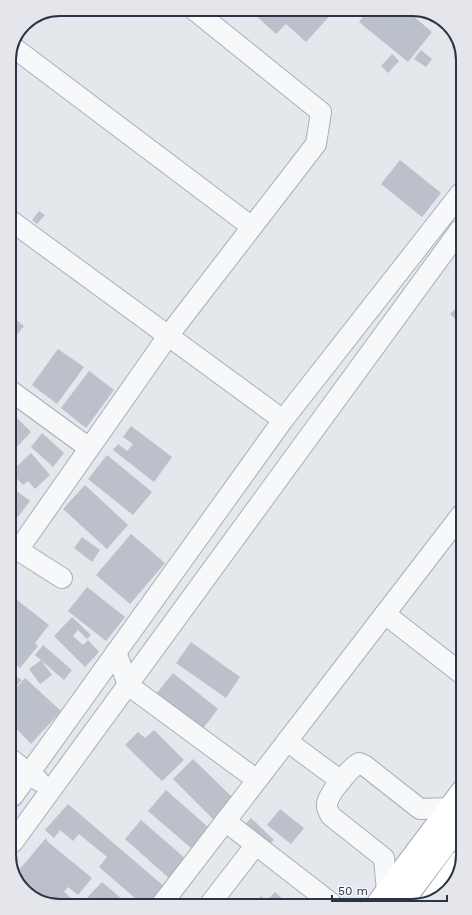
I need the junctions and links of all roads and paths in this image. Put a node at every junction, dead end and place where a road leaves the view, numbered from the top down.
1 (202, 16) edge
2 (17, 50) edge
3 (456, 199) edge
4 (16, 224) edge
5 (252, 227) junction
6 (456, 235) edge
7 (168, 336) junction
8 (16, 395) edge
9 (283, 420) junction
10 (89, 448) junction
11 (456, 521) edge
12 (16, 547) edge
13 (16, 551) edge
14 (62, 578) dead end
15 (385, 614) junction
16 (116, 652) junction
17 (456, 669) edge
18 (128, 685) junction
19 (287, 741) junction
20 (16, 763) edge
21 (29, 773) junction
22 (257, 780) junction
23 (341, 781) junction
24 (16, 790) edge
25 (51, 790) junction
26 (16, 796) edge
27 (36, 811) junction
28 (456, 814) edge
29 (225, 821) junction
30 (16, 838) edge
31 (255, 846) junction
32 (450, 875) edge
33 (442, 887) edge
34 (166, 899) edge
35 (214, 899) edge
36 (326, 899) edge
37 (389, 899) edge

1 - 5 street
2 - 5 street
3 - 9 street
4 - 7 street
5 - 7 street
6 - 18 street
7 - 9 street
7 - 10 street
8 - 10 street
9 - 16 street
10 - 12 street
11 - 15 street
13 - 14 street
15 - 17 street
15 - 19 street
16 - 18 street
16 - 21 street
18 - 22 street
18 - 25 street
19 - 22 street
19 - 23 street
20 - 21 street
21 - 24 street
21 - 25 street
22 - 29 street
23 - 28 street
23 - 37 street
25 - 27 street
26 - 27 street
27 - 30 street
28 - 37 main road
29 - 31 street
29 - 34 street
31 - 35 street
31 - 36 street
32 - 33 main road

